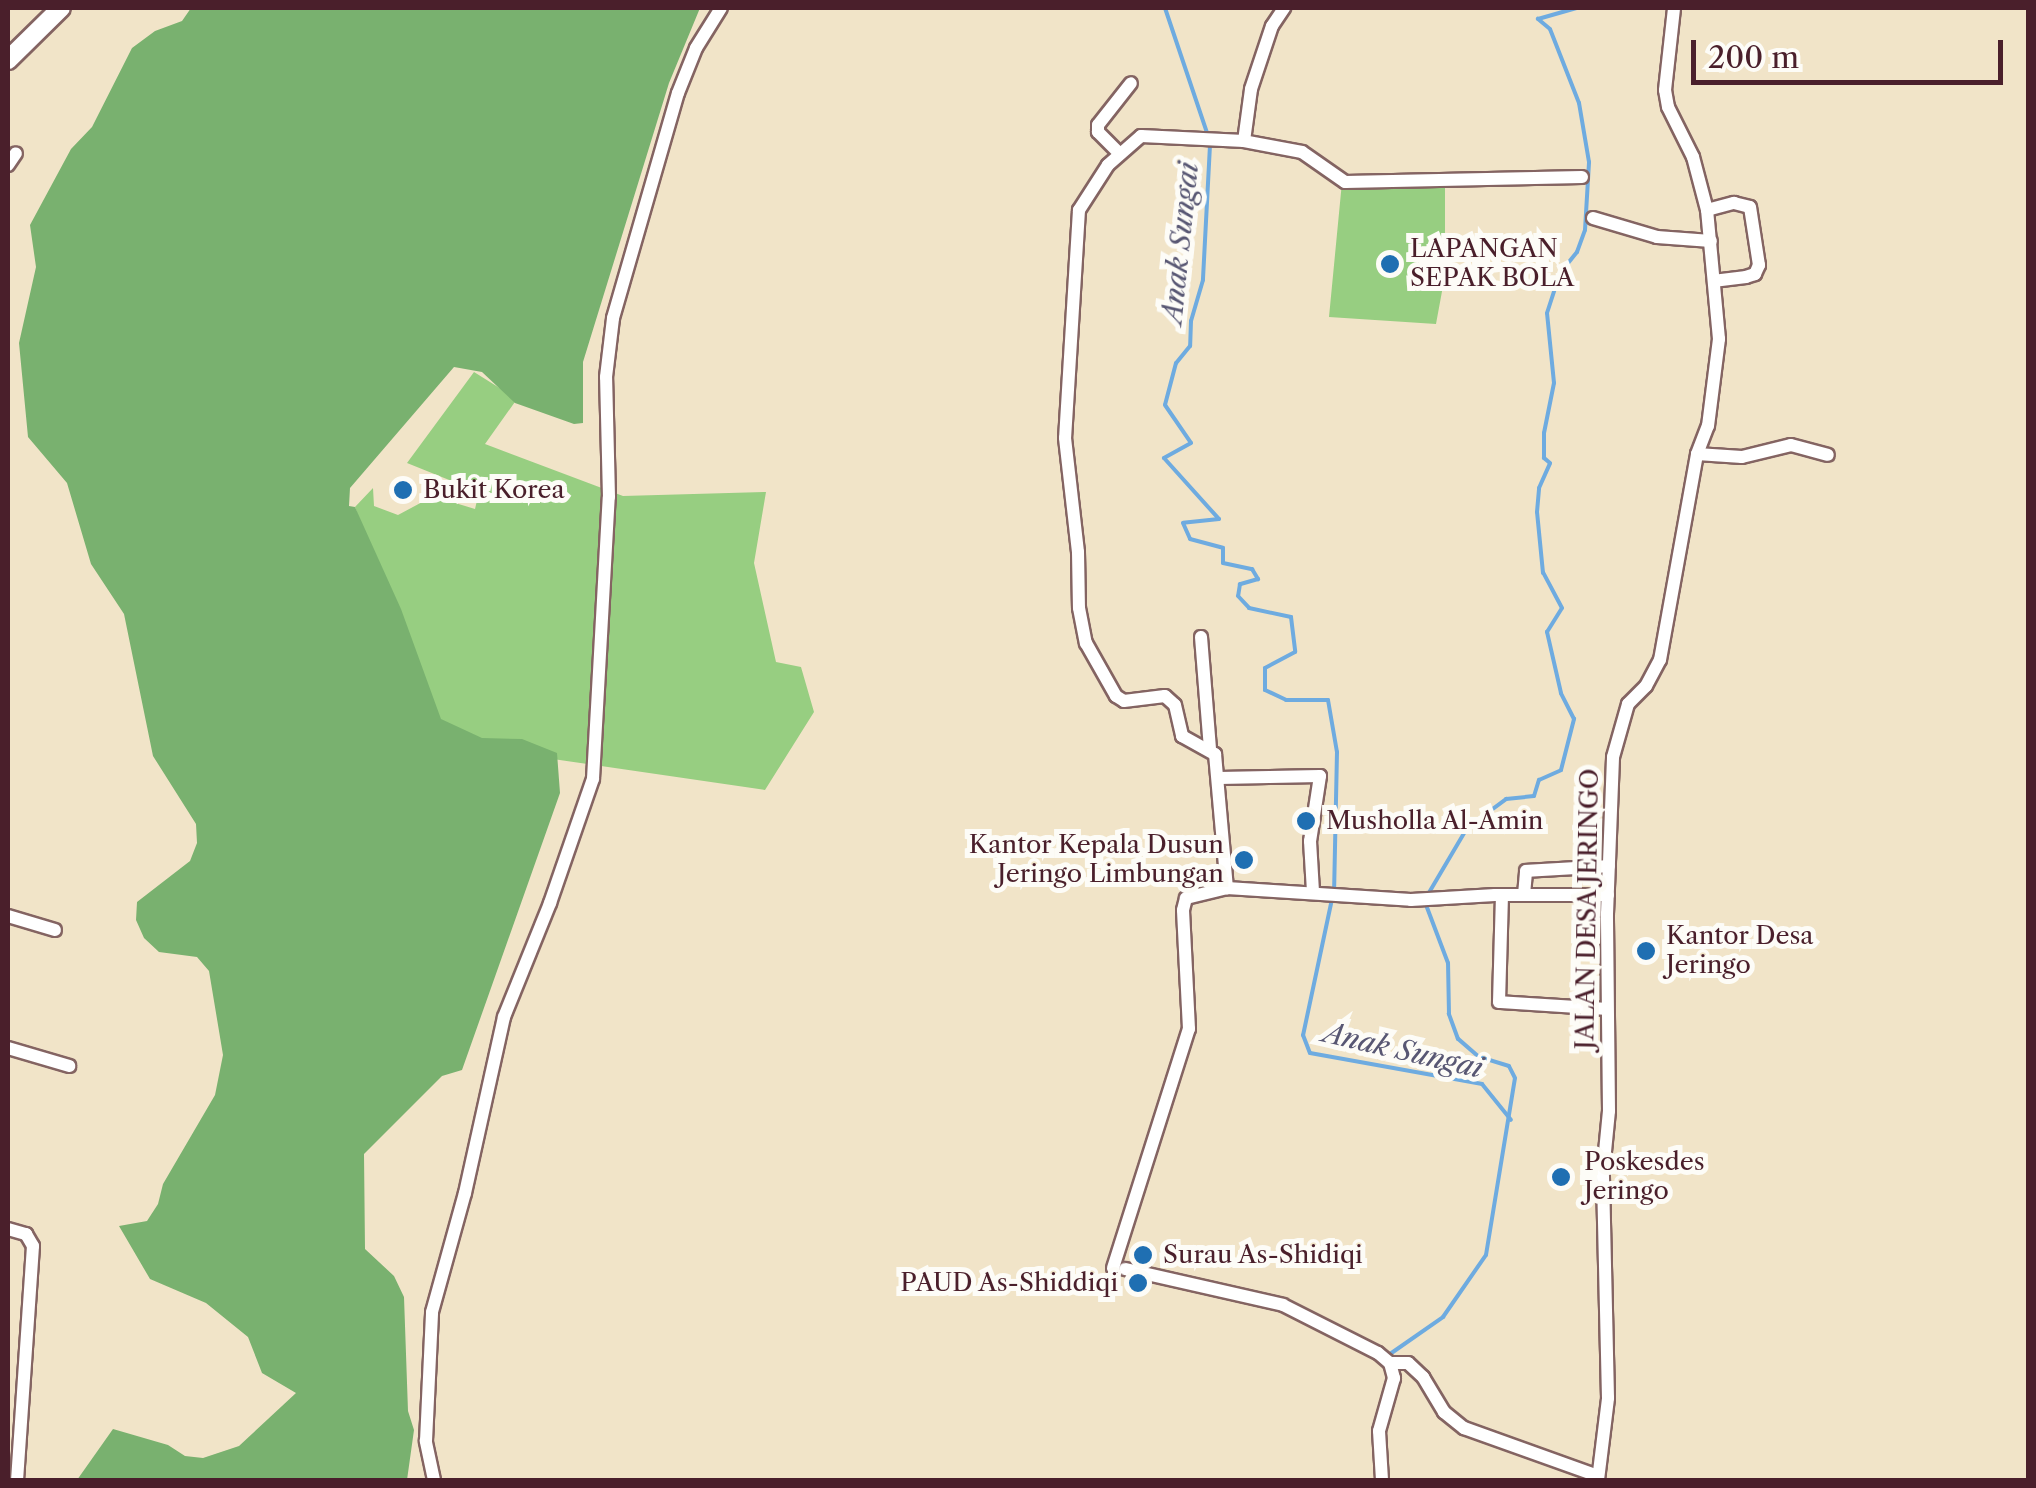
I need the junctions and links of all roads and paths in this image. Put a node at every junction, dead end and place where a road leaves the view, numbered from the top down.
1 (61, 8) edge
2 (720, 8) edge
3 (1284, 8) edge
4 (1674, 8) edge
5 (8, 60) edge
6 (1131, 84) dead end
7 (1244, 141) junction
8 (16, 153) dead end
9 (1119, 153) junction
10 (8, 166) edge
11 (1582, 177) dead end
12 (1707, 210) junction
13 (1592, 218) dead end
14 (1711, 241) junction
15 (1715, 281) junction
16 (1697, 454) junction
17 (1828, 455) dead end
18 (1201, 638) dead end
19 (1210, 750) junction
20 (1219, 778) junction
21 (1608, 866) junction
22 (1227, 888) junction
23 (1313, 892) junction
24 (1524, 894) junction
25 (1502, 895) junction
26 (1608, 895) junction
27 (8, 916) edge
28 (55, 930) dead end
29 (1606, 1009) junction
30 (8, 1048) edge
31 (69, 1066) dead end
32 (8, 1229) edge
33 (1390, 1363) junction
34 (14, 1456) edge
35 (1598, 1479) edge
36 (18, 1480) edge
37 (434, 1480) edge
38 (1382, 1480) edge

1 - 5 street
2 - 37 street
3 - 7 street
4 - 12 street, JALAN DESA JERINGO
6 - 9 street
7 - 9 street
7 - 11 street
8 - 10 street
9 - 19 street
12 - 14 street, JALAN DESA JERINGO
12 - 15 street
13 - 14 street
14 - 15 street, JALAN DESA JERINGO
15 - 16 street, JALAN DESA JERINGO
16 - 17 street
16 - 21 street, JALAN DESA JERINGO
18 - 19 street
19 - 20 street
20 - 22 street
20 - 23 street
21 - 24 street
21 - 26 street, JALAN DESA JERINGO
22 - 23 street
22 - 33 street
23 - 25 street
24 - 25 street
24 - 26 street
25 - 29 street
26 - 29 street, JALAN DESA JERINGO
27 - 28 street
29 - 35 street, JALAN DESA JERINGO
30 - 31 street
32 - 34 street
33 - 35 street
33 - 38 street
34 - 36 street

